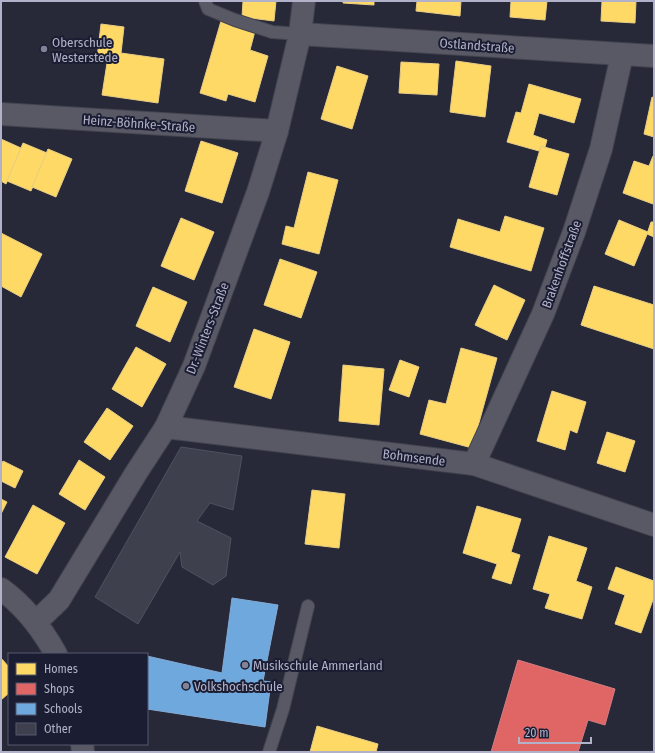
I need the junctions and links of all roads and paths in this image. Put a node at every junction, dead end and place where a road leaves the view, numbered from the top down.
1 (205, 1) edge
2 (304, 1) edge
3 (300, 34) junction
4 (622, 55) junction
5 (654, 56) edge
6 (1, 114) edge
7 (277, 131) junction
8 (166, 427) junction
9 (474, 464) junction
10 (654, 525) edge
11 (1, 588) edge
12 (308, 606) dead end
13 (36, 622) junction
14 (55, 653) edge
15 (269, 752) edge

1 - 3 lane
2 - 3 street, Dr.-Winters-Straße
3 - 4 street, Ostlandstraße
3 - 7 street, Dr.-Winters-Straße
4 - 5 street, Ostlandstraße
4 - 9 street, Brakenhoffstraße
6 - 7 street, Heinz-Böhnke-Straße
7 - 8 street, Dr.-Winters-Straße
8 - 9 street, Bohmsende
8 - 13 street, Dr.-Winters-Straße
9 - 10 street, Bohmsende
11 - 13 street
12 - 15 lane
13 - 14 street

